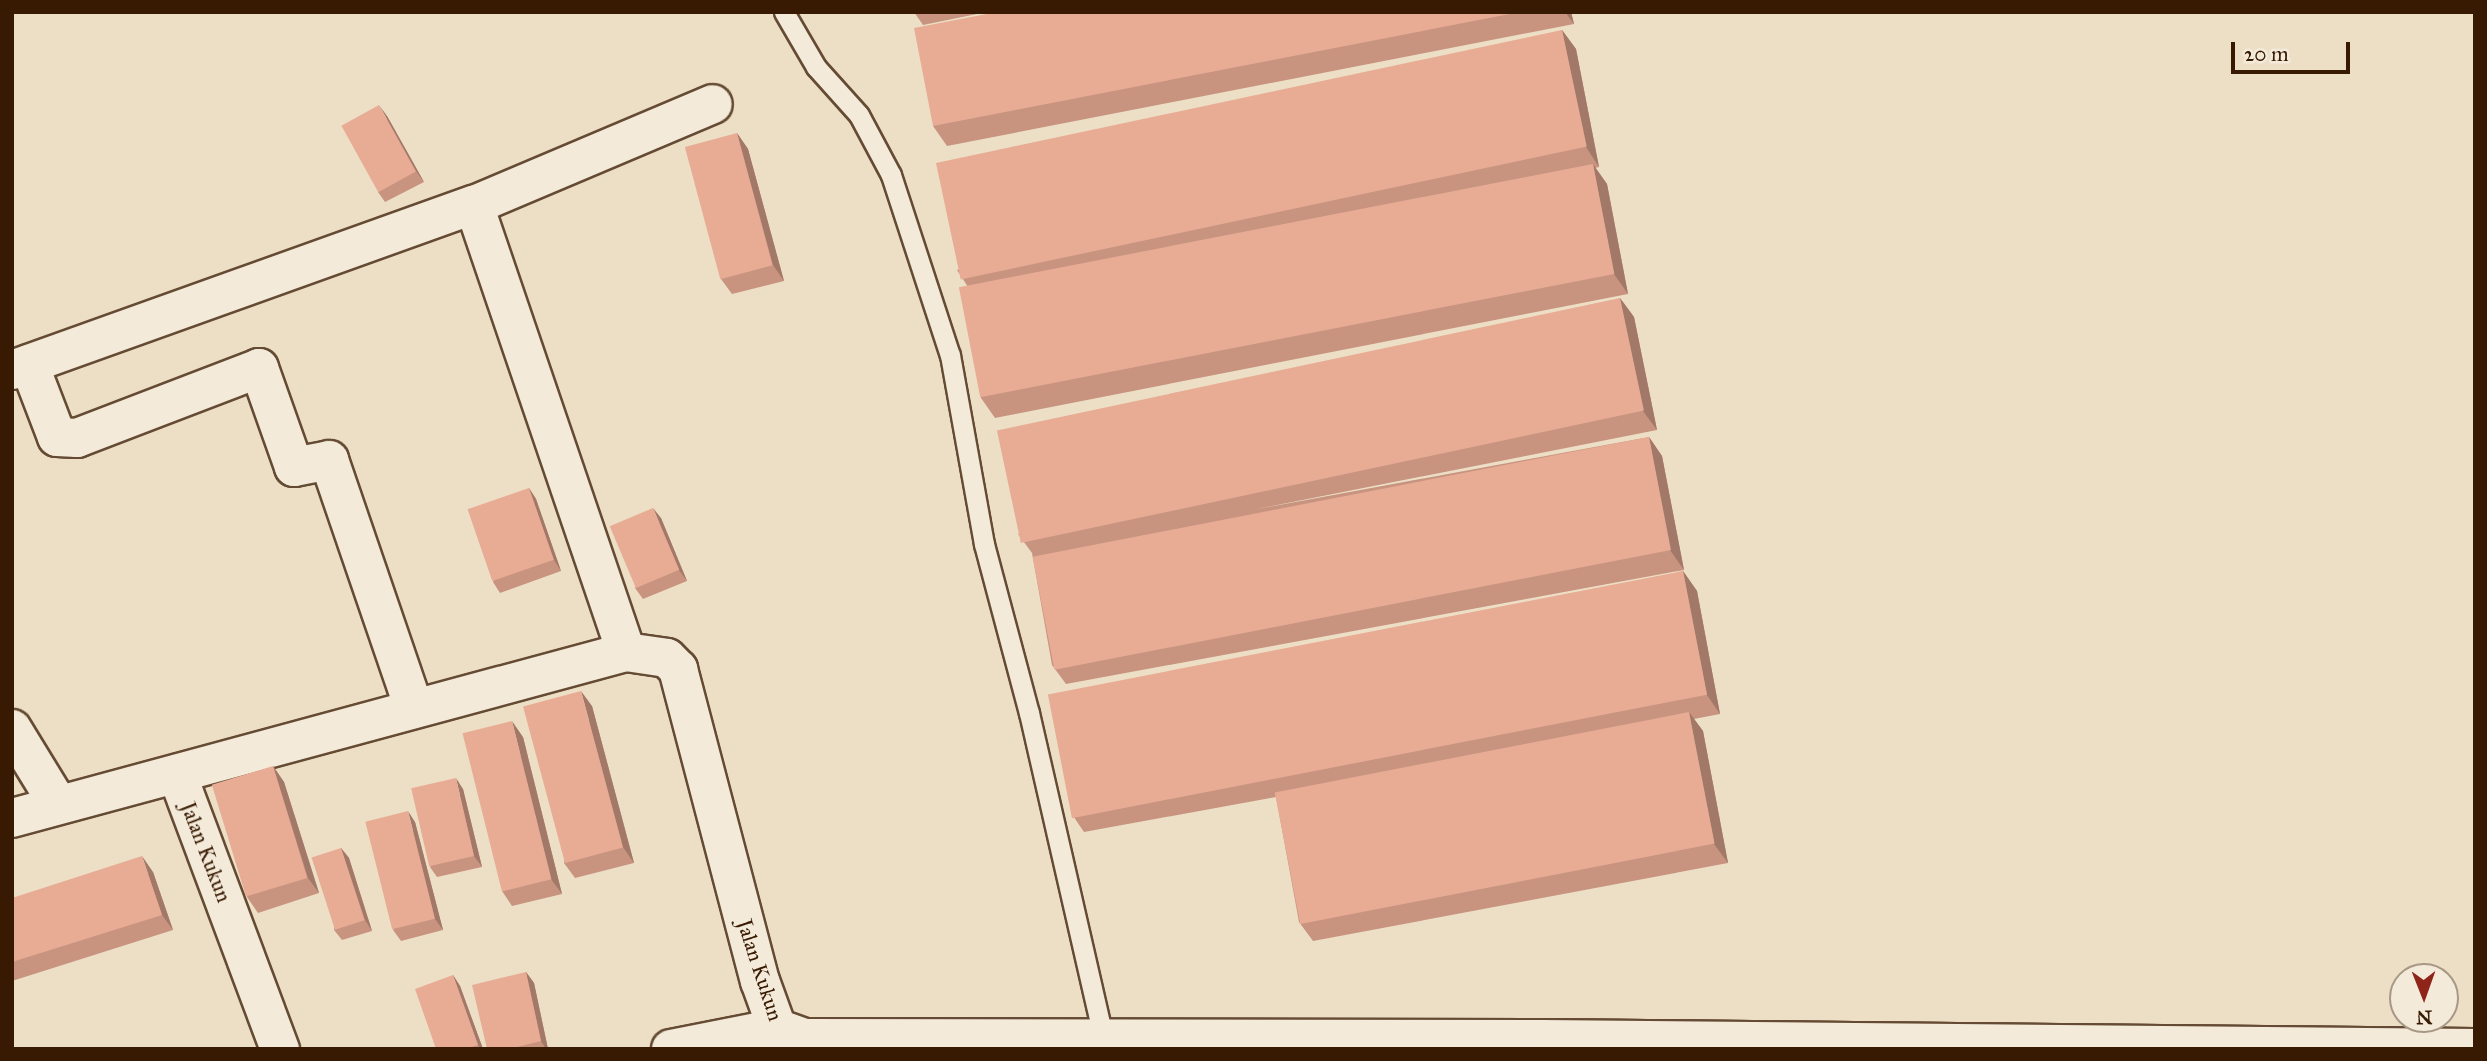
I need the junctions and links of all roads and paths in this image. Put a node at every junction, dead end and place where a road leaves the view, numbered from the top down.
1 (784, 12) edge
2 (713, 104) dead end
3 (474, 205) junction
4 (20, 367) edge
5 (626, 652) junction
6 (414, 708) junction
7 (12, 729) edge
8 (177, 774) junction
9 (58, 803) junction
10 (12, 818) edge
11 (777, 1028) junction
12 (1103, 1037) junction
13 (2411, 1048) edge
14 (2475, 1048) edge
15 (280, 1049) edge
16 (671, 1049) edge

1 - 12 lane
2 - 3 street
3 - 4 street
3 - 5 street
4 - 6 street
5 - 6 street, Jalan Kukun
5 - 11 street, Jalan Kukun
6 - 8 street, Jalan Kukun
7 - 9 street
8 - 9 street, Jalan Kukun
8 - 15 street, Jalan Kukun
9 - 10 street, Jalan Kukun
11 - 12 street, Jalan Kukun
11 - 16 street
12 - 13 street, Jalan Kukun
13 - 14 street, Jalan Kukun

